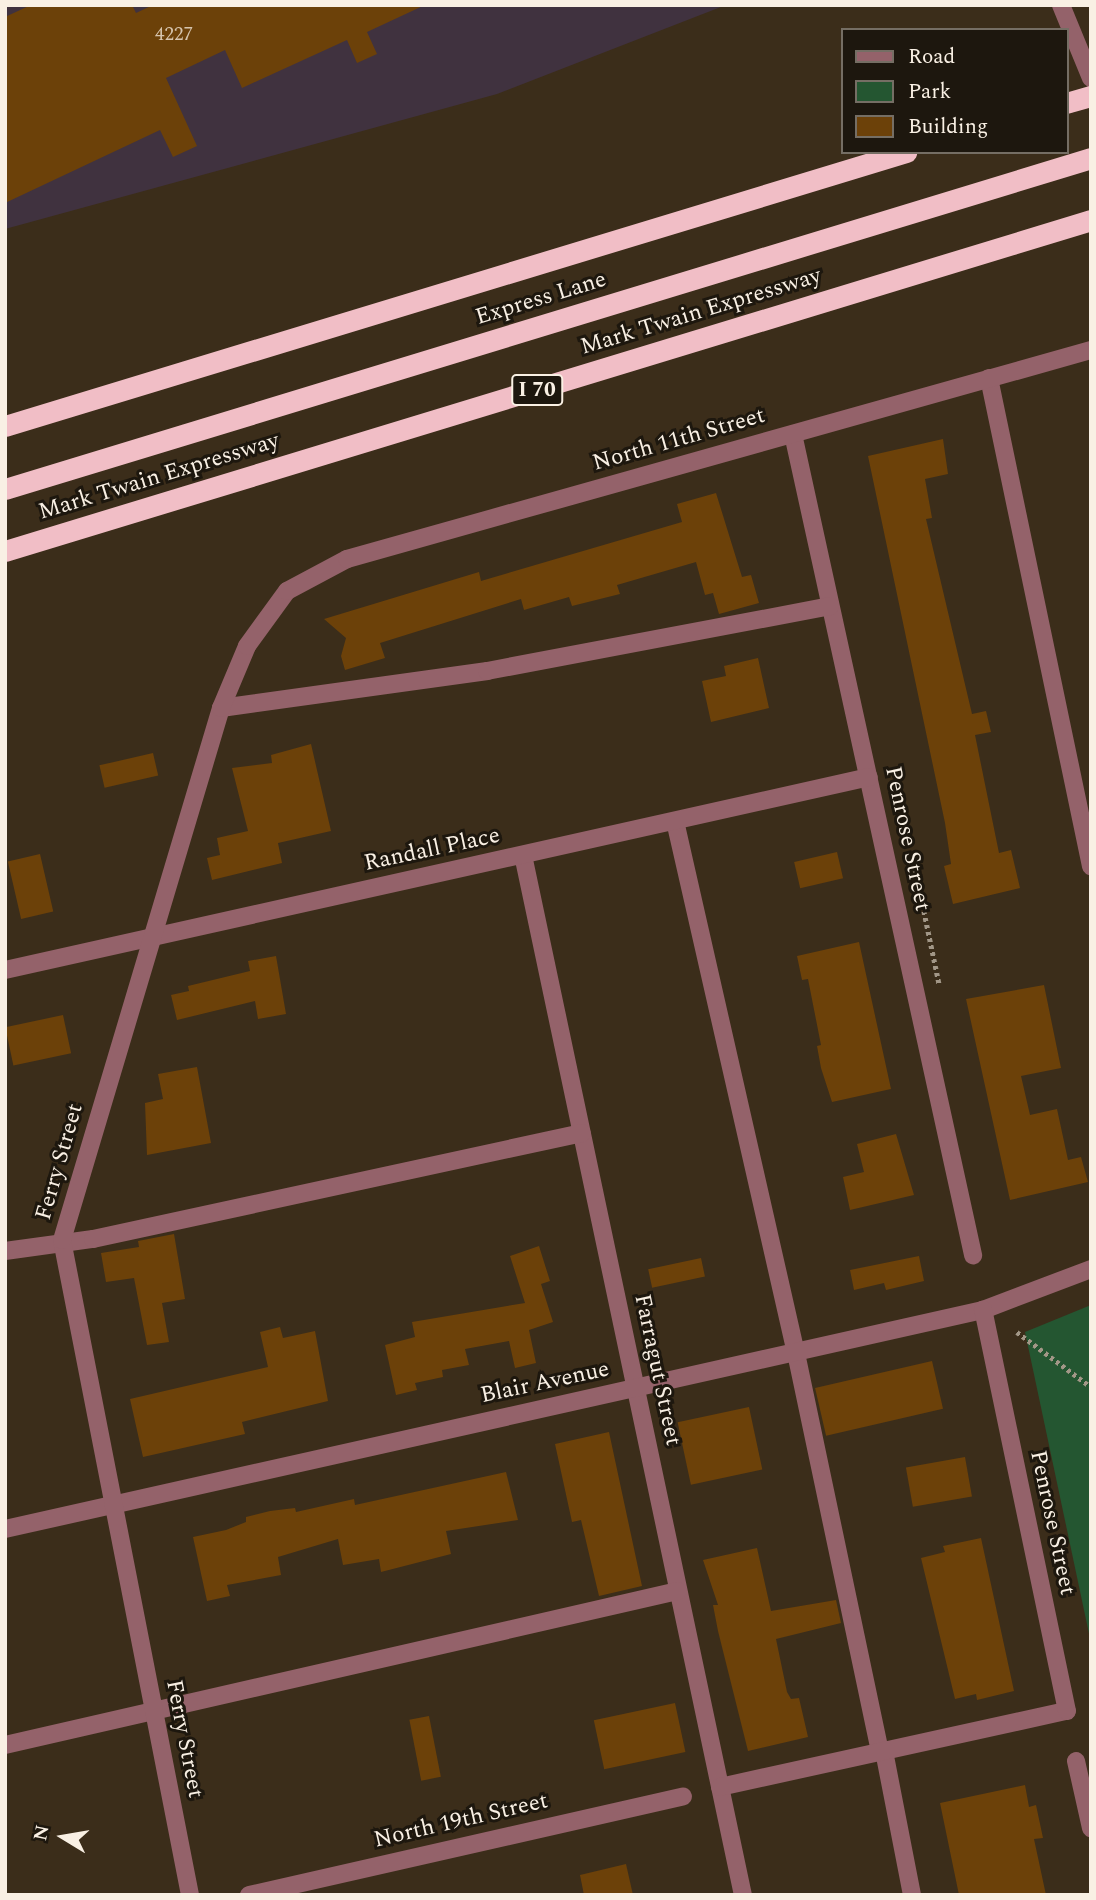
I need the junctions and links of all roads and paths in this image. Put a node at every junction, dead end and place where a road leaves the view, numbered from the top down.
1 (1060, 5) edge
2 (1091, 78) edge
3 (1091, 96) edge
4 (1068, 102) edge
5 (899, 154) edge
6 (1091, 158) edge
7 (1091, 220) edge
8 (1091, 350) edge
9 (989, 379) junction
10 (5, 426) edge
11 (793, 434) junction
12 (5, 489) edge
13 (5, 551) edge
14 (287, 591) joint
15 (830, 606) junction
16 (220, 708) junction
17 (869, 778) junction
18 (675, 821) junction
19 (523, 856) junction
20 (914, 863) dead end
21 (1091, 866) edge
22 (151, 937) junction
23 (5, 970) edge
24 (939, 983) dead end
25 (582, 1133) junction
26 (62, 1240) junction
27 (5, 1251) edge
28 (973, 1255) dead end
29 (1091, 1269) edge
30 (983, 1310) junction
31 (1017, 1332) dead end
32 (796, 1353) junction
33 (1091, 1387) edge
34 (637, 1388) junction
35 (112, 1504) junction
36 (5, 1529) edge
37 (678, 1591) junction
38 (153, 1712) junction
39 (5, 1745) edge
40 (882, 1752) junction
41 (1076, 1760) dead end
42 (720, 1787) junction
43 (683, 1796) dead end
44 (1091, 1828) edge
45 (190, 1895) edge
46 (249, 1895) edge
47 (743, 1895) edge
48 (912, 1895) edge

1 - 2 street
3 - 4 highway
5 - 10 highway
6 - 12 highway, Express Lane
7 - 13 highway, Mark Twain Expressway / I 70
8 - 9 street, North 11th Street
9 - 11 street, North 11th Street
9 - 21 street
11 - 14 street, North 11th Street
11 - 15 street, Penrose Street
14 - 16 street, Ferry Street
15 - 16 street
15 - 17 street, Penrose Street
16 - 22 street, Ferry Street
17 - 18 street, Randall Place
17 - 28 street, Penrose Street
18 - 19 street, Randall Place
18 - 32 street
19 - 22 street, Randall Place
19 - 25 street, Farragut Street
20 - 24 path
22 - 23 street, Randall Place
22 - 26 street, Ferry Street
25 - 26 street
25 - 34 street, Farragut Street
26 - 27 street
26 - 35 street, Ferry Street
29 - 30 street, Blair Avenue
30 - 32 street, Blair Avenue
30 - 40 street, Penrose Street
31 - 33 path
32 - 34 street, Blair Avenue
32 - 40 street
34 - 35 street, Blair Avenue
34 - 37 street, Farragut Street
35 - 36 street, Blair Avenue
35 - 38 street, Ferry Street
37 - 38 street
37 - 42 street, Farragut Street
38 - 39 street
38 - 45 street, Ferry Street
40 - 42 street
40 - 48 street
41 - 44 street
42 - 47 street, Farragut Street
43 - 46 street, North 19th Street

